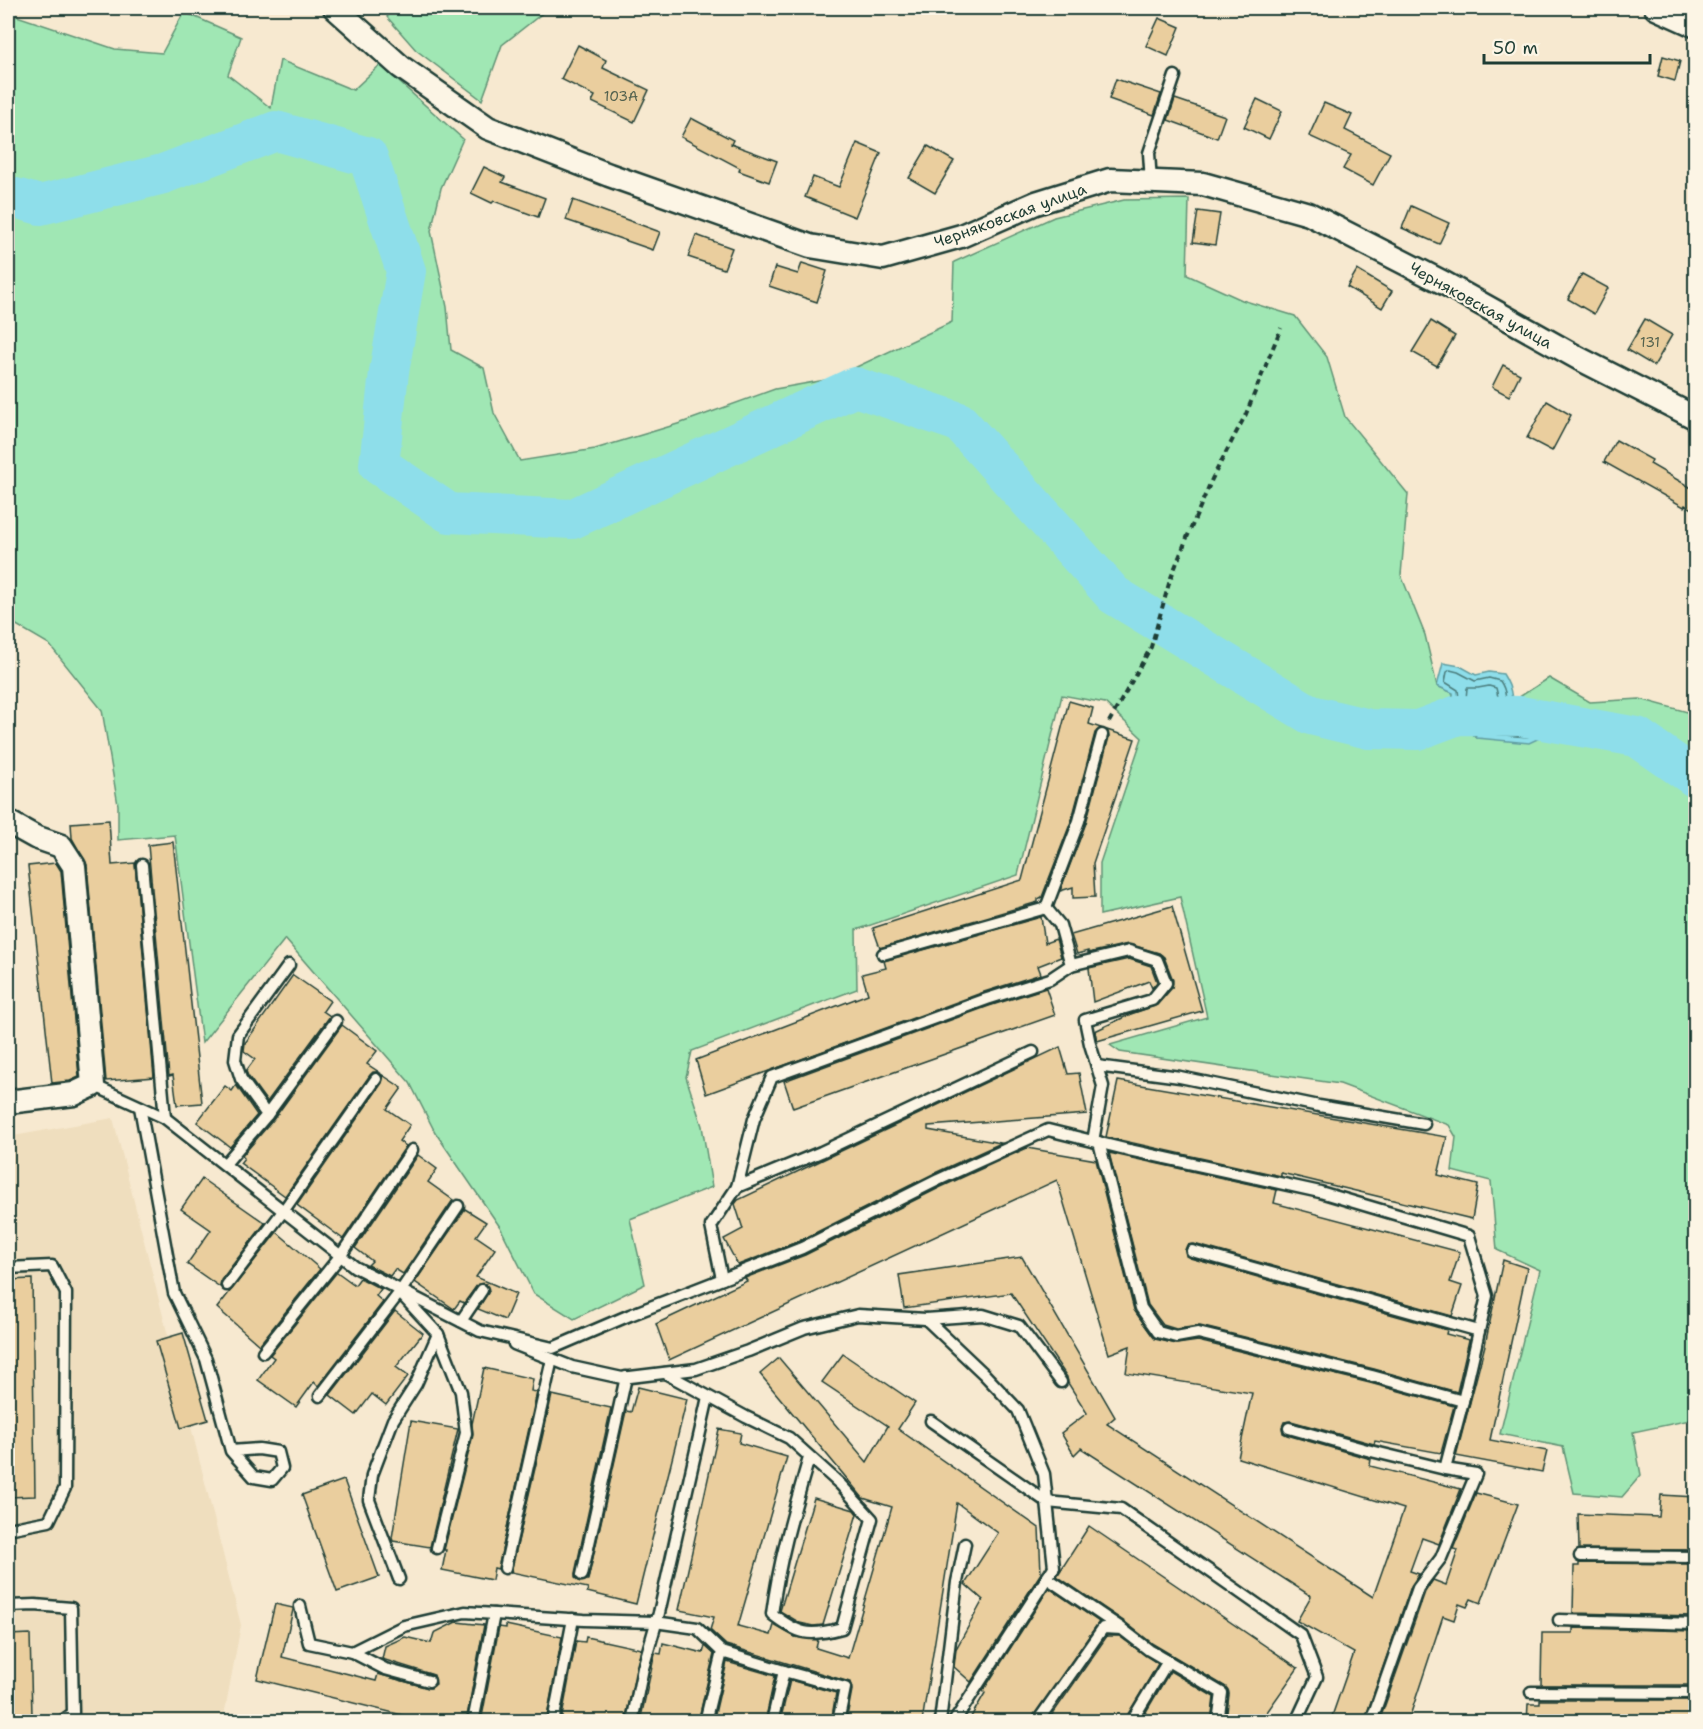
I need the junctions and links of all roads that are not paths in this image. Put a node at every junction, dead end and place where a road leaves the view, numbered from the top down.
1 (335, 8) edge
2 (1656, 8) edge
3 (1695, 26) edge
4 (1175, 76) dead end
5 (1151, 182) junction
6 (1695, 418) edge
7 (1102, 735) road end
8 (8, 822) edge
9 (142, 866) dead end
10 (1046, 908) junction
11 (883, 954) dead end
12 (289, 965) dead end
13 (1071, 965) junction
14 (336, 1021) dead end
15 (1033, 1052) dead end
16 (1096, 1066) junction
17 (376, 1079) dead end
18 (93, 1084) junction
19 (8, 1102) edge
20 (140, 1107) junction
21 (267, 1115) junction
22 (165, 1118) junction
23 (1424, 1125) dead end
24 (1096, 1142) junction
25 (412, 1150) dead end
26 (225, 1164) junction
27 (737, 1187) junction
28 (458, 1206) dead end
29 (284, 1210) junction
30 (1192, 1251) dead end
31 (341, 1256) junction
32 (8, 1268) edge
33 (723, 1279) junction
34 (227, 1284) dead end
35 (482, 1290) dead end
36 (401, 1291) junction
37 (926, 1319) junction
38 (461, 1321) junction
39 (480, 1331) junction
40 (1479, 1331) junction
41 (438, 1334) junction
42 (263, 1352) dead end
43 (552, 1359) junction
44 (665, 1373) junction
45 (626, 1377) junction
46 (1061, 1382) dead end
47 (321, 1396) dead end
48 (708, 1397) junction
49 (1463, 1401) junction
50 (931, 1421) dead end
51 (1289, 1428) dead end
52 (231, 1451) junction
53 (810, 1458) junction
54 (1445, 1469) junction
55 (1047, 1502) junction
56 (8, 1529) edge
57 (965, 1544) dead end
58 (437, 1548) dead end
59 (1580, 1556) dead end
60 (1695, 1557) edge
61 (506, 1568) dead end
62 (582, 1575) dead end
63 (1047, 1578) junction
64 (399, 1579) dead end
65 (8, 1606) edge
66 (300, 1606) dead end
67 (494, 1614) junction
68 (573, 1619) junction
69 (1559, 1620) dead end
70 (655, 1622) junction
71 (1695, 1624) edge
72 (1122, 1629) junction
73 (352, 1652) junction
74 (722, 1652) junction
75 (1168, 1661) junction
76 (784, 1671) junction
77 (429, 1680) dead end
78 (1530, 1692) dead end
79 (1695, 1693) edge
80 (62, 1722) edge
81 (473, 1722) edge
82 (553, 1722) edge
83 (632, 1722) edge
84 (705, 1722) edge
85 (772, 1722) edge
86 (838, 1722) edge
87 (940, 1722) edge
88 (954, 1722) edge
89 (1037, 1722) edge
90 (1131, 1722) edge
91 (1218, 1722) edge
92 (1296, 1722) edge
93 (1371, 1722) edge

1 - 5 street, Черняковская улица
2 - 3 street
4 - 5 lane
5 - 6 street, Черняковская улица
7 - 10 lane
8 - 18 street
9 - 22 lane
10 - 11 lane
10 - 13 lane
12 - 21 lane
13 - 16 lane
13 - 27 lane
14 - 21 lane
15 - 27 lane
16 - 23 lane
16 - 24 lane
17 - 29 lane
18 - 19 street
18 - 20 lane
20 - 22 lane
20 - 52 lane
21 - 26 lane
22 - 26 lane
24 - 33 lane
24 - 40 lane
24 - 49 lane
25 - 31 lane
26 - 29 lane
27 - 33 lane
28 - 36 lane
29 - 31 lane
29 - 34 lane
30 - 40 lane
31 - 36 lane
31 - 42 lane
32 - 56 lane
33 - 39 lane
35 - 38 lane
36 - 38 lane
36 - 41 lane
36 - 47 lane
37 - 44 lane
37 - 46 lane
37 - 55 lane
38 - 39 lane
39 - 43 lane
40 - 49 lane
41 - 58 lane
41 - 64 lane
43 - 45 lane
43 - 61 lane
44 - 45 lane
44 - 48 lane
45 - 62 lane
48 - 53 lane
48 - 70 lane
49 - 54 lane
50 - 55 lane
51 - 54 lane
52 - 52 lane
53 - 53 lane
54 - 93 lane
55 - 63 lane
55 - 92 lane
57 - 87 lane
59 - 60 lane
63 - 72 lane
63 - 88 lane
65 - 80 lane
66 - 73 lane
67 - 68 lane
67 - 73 lane
67 - 81 lane
68 - 70 lane
68 - 82 lane
69 - 71 lane
70 - 74 lane
70 - 83 lane
72 - 75 lane
72 - 89 lane
73 - 77 lane
74 - 76 lane
74 - 84 lane
75 - 90 lane
75 - 91 lane
76 - 85 lane
76 - 86 lane
78 - 79 lane

